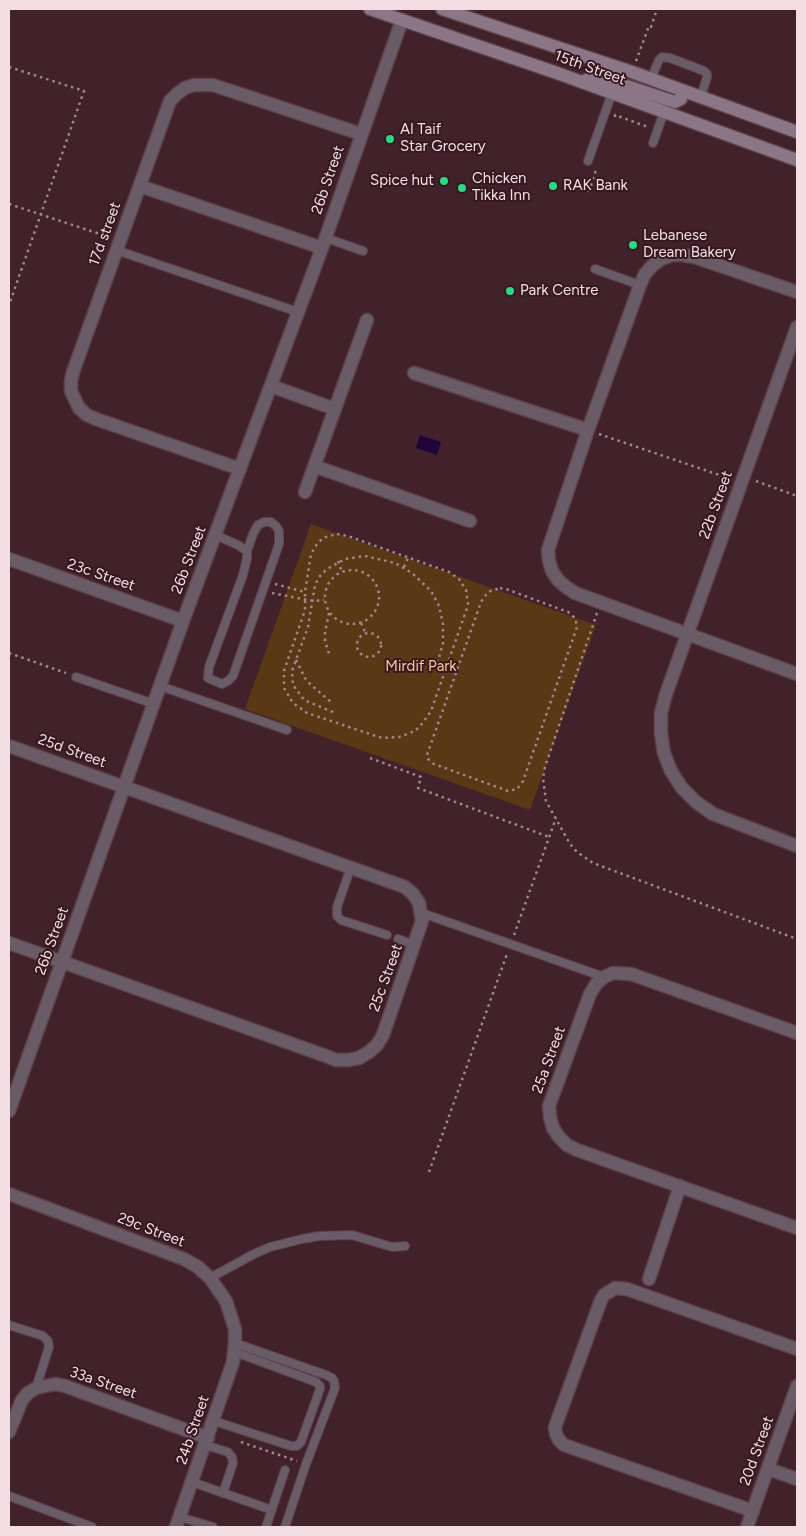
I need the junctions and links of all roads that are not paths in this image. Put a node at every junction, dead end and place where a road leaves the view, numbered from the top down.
1 (370, 9) edge
2 (442, 9) edge
3 (402, 20) junction
4 (651, 79) junction
5 (582, 82) junction
6 (682, 90) junction
7 (612, 93) junction
8 (701, 97) junction
9 (664, 112) junction
10 (797, 132) edge
11 (362, 134) junction
12 (652, 143) dead end
13 (797, 160) edge
14 (588, 161) dead end
15 (140, 186) junction
16 (324, 243) junction
17 (118, 245) junction
18 (363, 251) dead end
19 (596, 269) dead end
20 (640, 285) junction
21 (797, 292) edge
22 (298, 312) junction
23 (367, 320) dead end
24 (797, 328) edge
25 (414, 373) dead end
26 (271, 386) junction
27 (335, 409) junction
28 (588, 430) junction
29 (314, 466) junction
30 (240, 469) junction
31 (305, 492) dead end
32 (470, 521) dead end
33 (215, 536) junction
34 (247, 551) junction
35 (9, 560) edge
36 (183, 621) junction
37 (688, 633) junction
38 (797, 674) edge
39 (76, 677) road end
40 (160, 686) junction
41 (154, 704) junction
42 (287, 730) dead end
43 (9, 746) edge
44 (125, 787) junction
45 (797, 846) edge
46 (351, 867) junction
47 (422, 913) junction
48 (388, 936) dead end
49 (398, 939) dead end
50 (9, 943) edge
51 (415, 945) junction
52 (62, 962) junction
53 (604, 977) junction
54 (797, 1033) edge
55 (9, 1112) edge
56 (680, 1186) junction
57 (9, 1194) edge
58 (797, 1228) edge
59 (404, 1246) dead end
60 (210, 1278) junction
61 (649, 1279) dead end
62 (9, 1325) edge
63 (235, 1348) junction
64 (797, 1349) edge
65 (797, 1386) edge
66 (36, 1388) junction
67 (214, 1421) junction
68 (9, 1432) edge
69 (206, 1442) junction
70 (768, 1469) junction
71 (285, 1470) dead end
72 (797, 1480) edge
73 (192, 1482) junction
74 (223, 1493) junction
75 (9, 1496) edge
76 (272, 1510) junction
77 (753, 1511) junction
78 (178, 1524) edge
79 (92, 1527) edge
80 (213, 1527) edge
81 (266, 1527) edge
82 (285, 1527) edge
83 (747, 1527) edge

1 - 3 street, 15th Street
2 - 4 street, 15th Street
3 - 5 street, 15th Street
3 - 11 street, 26b Street
4 - 6 street, 15th Street
4 - 8 lane
5 - 6 street
5 - 7 street, 15th Street
6 - 8 street, 15th Street
7 - 9 street, 15th Street
7 - 14 lane
8 - 10 street, 15th Street
9 - 12 lane
9 - 13 street, 15th Street
11 - 15 street, 17d street
11 - 16 street, 26b Street
15 - 16 street
15 - 17 street, 17d street
16 - 18 lane
16 - 22 street, 26b Street
17 - 22 lane
17 - 30 street, 17d street
19 - 20 lane
20 - 21 street
20 - 28 street
22 - 26 street, 26b Street
23 - 27 street
24 - 37 street, 22b Street
25 - 28 street
26 - 27 street
26 - 30 street, 26b Street
27 - 29 street
28 - 37 street
29 - 31 street
29 - 32 street
30 - 33 street, 26b Street
33 - 34 lane
33 - 36 street, 26b Street
34 - 34 lane
35 - 36 street, 23c Street
36 - 40 street, 26b Street
37 - 38 street
37 - 45 street, 22b Street
39 - 41 lane
40 - 41 street, 26b Street
40 - 42 lane
41 - 44 street, 26b Street
43 - 44 street, 25d Street
44 - 46 street
44 - 52 street, 26b Street
46 - 47 street
46 - 48 lane
47 - 51 street, 25c Street
47 - 53 lane
49 - 51 lane
50 - 52 street, 25c Street
51 - 52 street, 25c Street
52 - 55 street, 26b Street
53 - 54 street
53 - 56 street, 25a Street
56 - 58 street, 25a Street
56 - 61 street
57 - 60 street, 29c Street
59 - 60 lane
60 - 63 street, 29c Street
62 - 66 lane
63 - 67 street, 24b Street
63 - 67 lane
63 - 82 lane
64 - 77 street
65 - 70 street, 20d Street
66 - 68 street
66 - 69 street, 33a Street
67 - 69 street, 24b Street
69 - 73 street, 24b Street
69 - 74 lane
70 - 72 street
70 - 77 street, 20d Street
71 - 76 lane
73 - 74 lane
73 - 78 street, 24b Street
74 - 76 lane
75 - 79 lane
76 - 81 lane
77 - 83 street, 20d Street
78 - 80 lane

